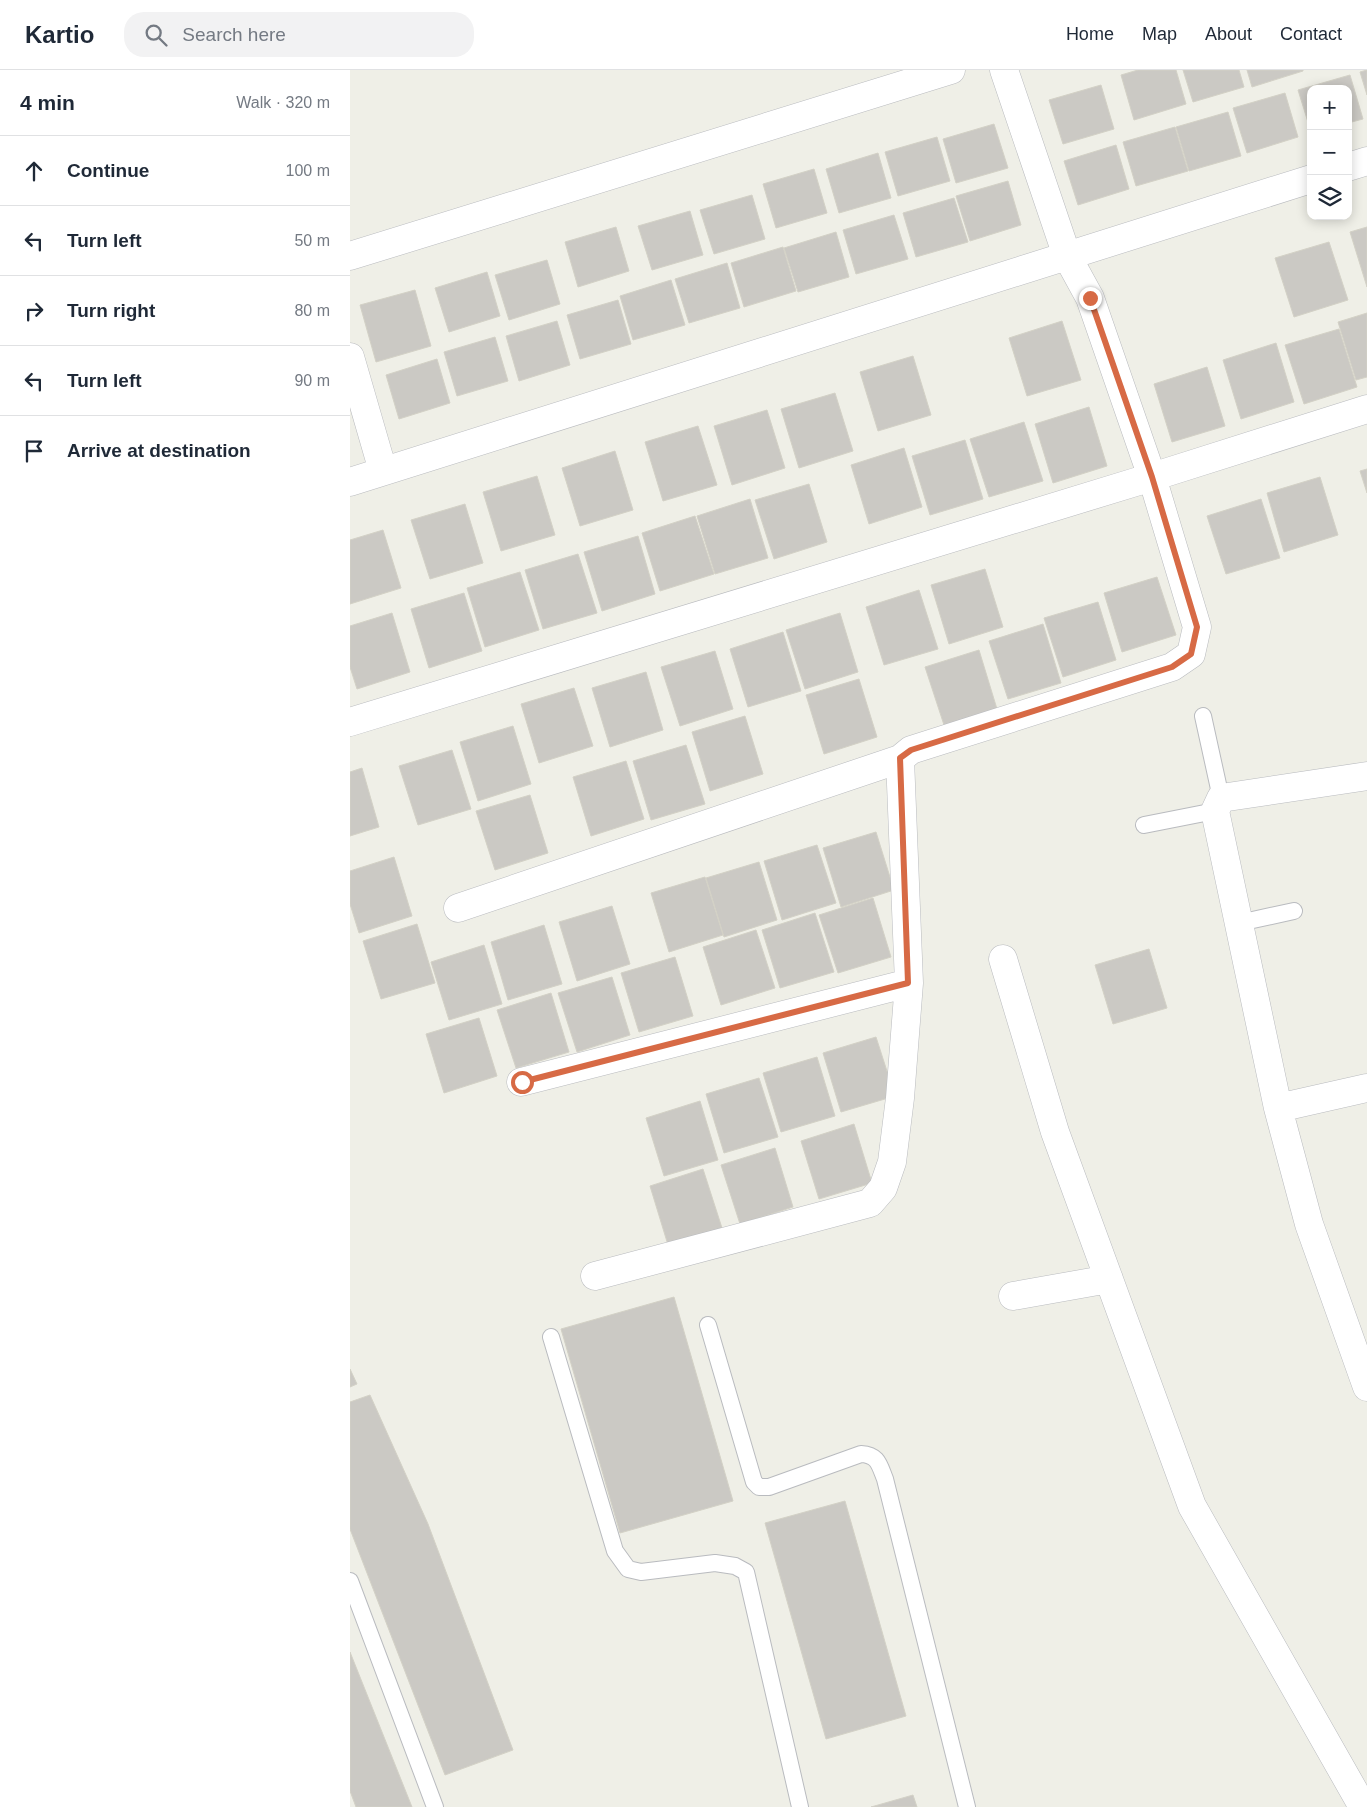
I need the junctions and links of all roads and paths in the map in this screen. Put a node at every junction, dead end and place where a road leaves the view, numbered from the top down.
1 (951, 70) edge
2 (1004, 70) edge
3 (1367, 161) edge
4 (1352, 166) edge
5 (1307, 180) edge
6 (350, 256) edge
7 (1067, 256) junction
8 (350, 357) edge
9 (1367, 409) edge
10 (384, 471) junction
11 (1152, 477) junction
12 (350, 482) edge
13 (1203, 716) dead end
14 (350, 722) edge
15 (900, 758) junction
16 (1367, 776) edge
17 (1218, 805) junction
18 (1144, 825) dead end
19 (458, 908) dead end
20 (1294, 911) dead end
21 (1239, 923) junction
22 (1003, 959) dead end
23 (908, 983) junction
24 (522, 1082) dead end
25 (1367, 1088) edge
26 (1278, 1108) junction
27 (595, 1276) dead end
28 (1109, 1279) junction
29 (1013, 1296) dead end
30 (708, 1325) dead end
31 (551, 1337) dead end
32 (1360, 1345) edge
33 (1367, 1387) edge
34 (350, 1581) edge
35 (435, 1807) edge
36 (800, 1807) edge
37 (967, 1807) edge
38 (1363, 1807) edge

1 - 6 street
2 - 7 street
3 - 4 street
5 - 7 street
7 - 10 street
7 - 11 street
8 - 10 street
9 - 11 street
10 - 12 street
11 - 14 street
11 - 15 street
13 - 17 lane
15 - 19 street
15 - 23 street
16 - 17 street
17 - 18 lane
17 - 21 street
20 - 21 lane
21 - 26 street
22 - 28 street
23 - 24 street
23 - 27 street
25 - 26 street
26 - 32 street
28 - 29 street
28 - 38 street
30 - 37 lane
31 - 36 lane
32 - 33 street
34 - 35 lane

